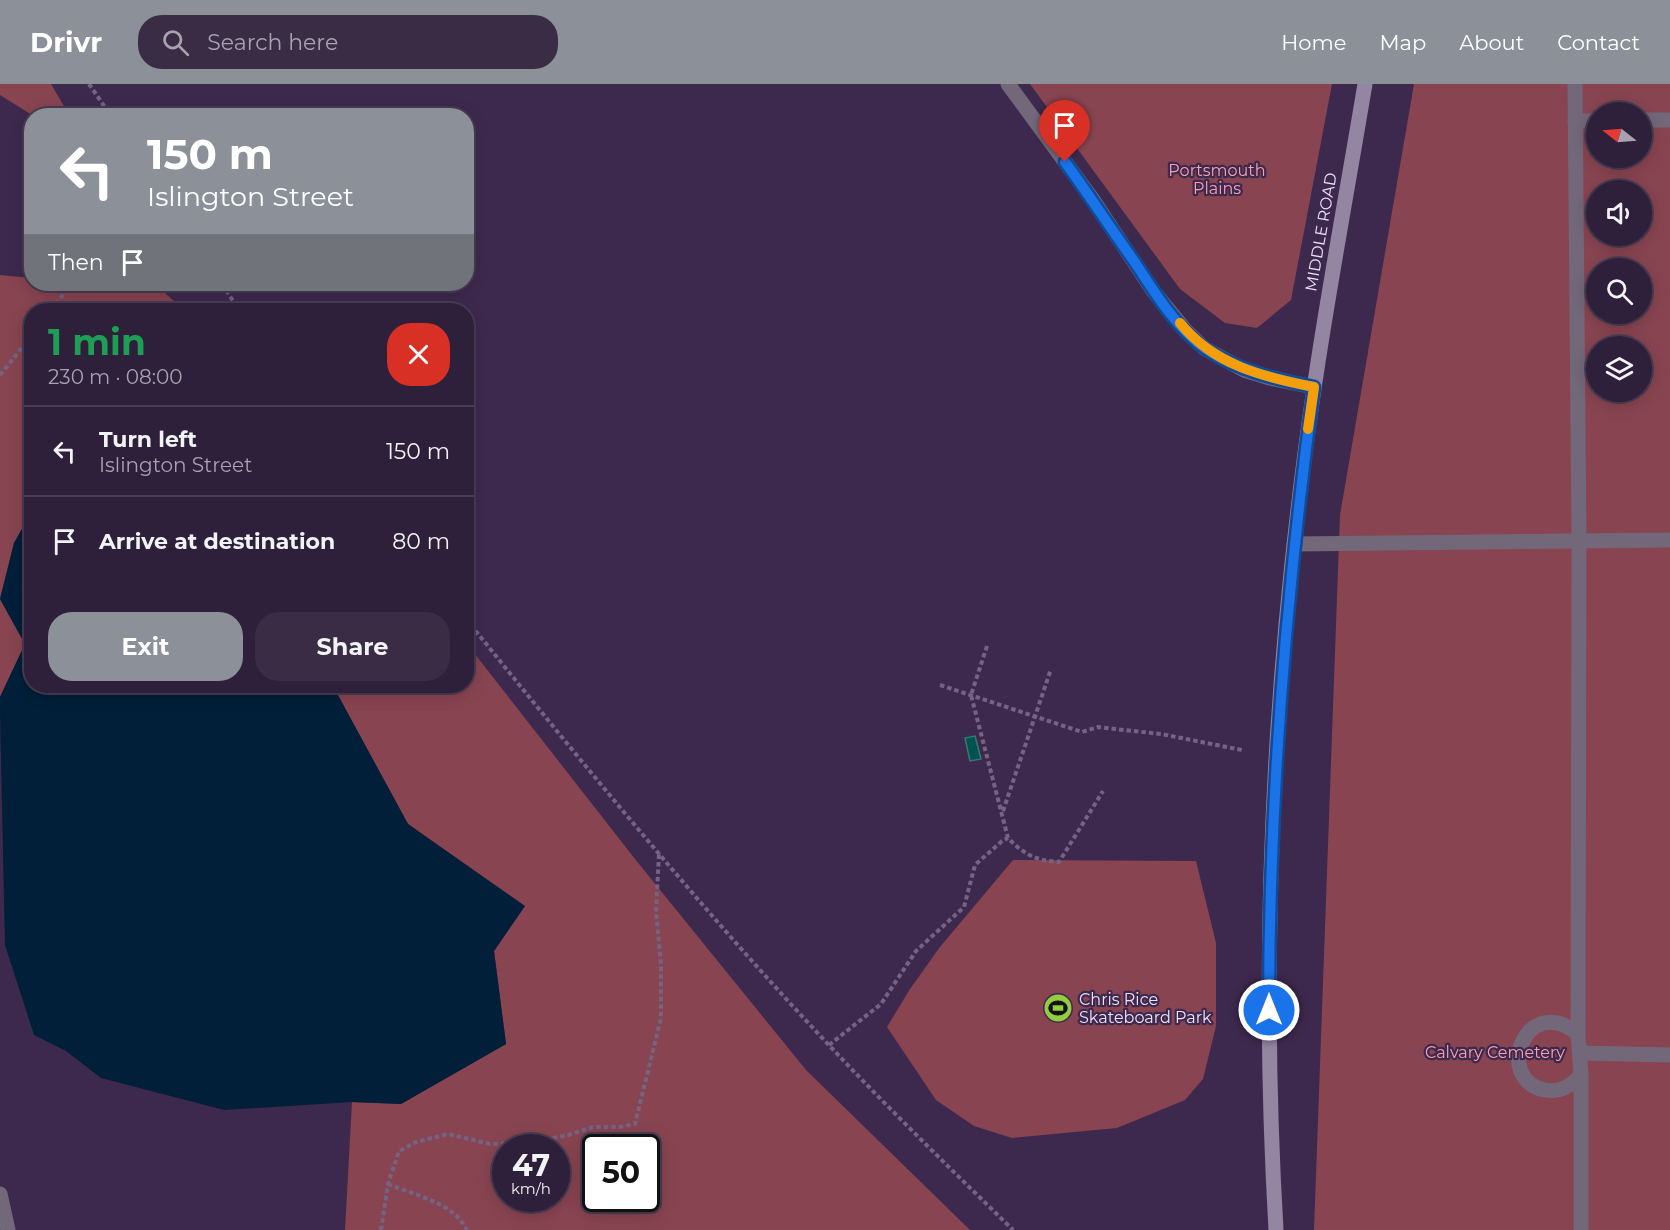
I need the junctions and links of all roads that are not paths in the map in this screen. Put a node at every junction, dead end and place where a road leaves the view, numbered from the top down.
1 (1008, 84) edge
2 (1365, 84) edge
3 (1575, 84) edge
4 (1652, 120) edge
5 (1670, 120) edge
6 (1575, 121) junction
7 (1586, 121) edge
8 (1314, 387) junction
9 (1579, 540) junction
10 (1670, 540) edge
11 (1294, 544) junction
12 (1578, 1034) junction
13 (1580, 1053) junction
14 (1670, 1055) edge
15 (1581, 1075) junction
16 (0, 1194) edge
17 (8, 1230) edge
18 (1276, 1230) edge
19 (1581, 1230) edge

1 - 8 street
2 - 8 main road, MIDDLE ROAD
3 - 6 street
4 - 5 street
6 - 7 street
6 - 9 street
8 - 11 main road, MIDDLE ROAD
9 - 10 street
9 - 11 street
9 - 12 street
11 - 18 main road, MIDDLE ROAD
12 - 13 street
12 - 15 street
13 - 14 street
13 - 15 street
15 - 19 street
16 - 17 street

